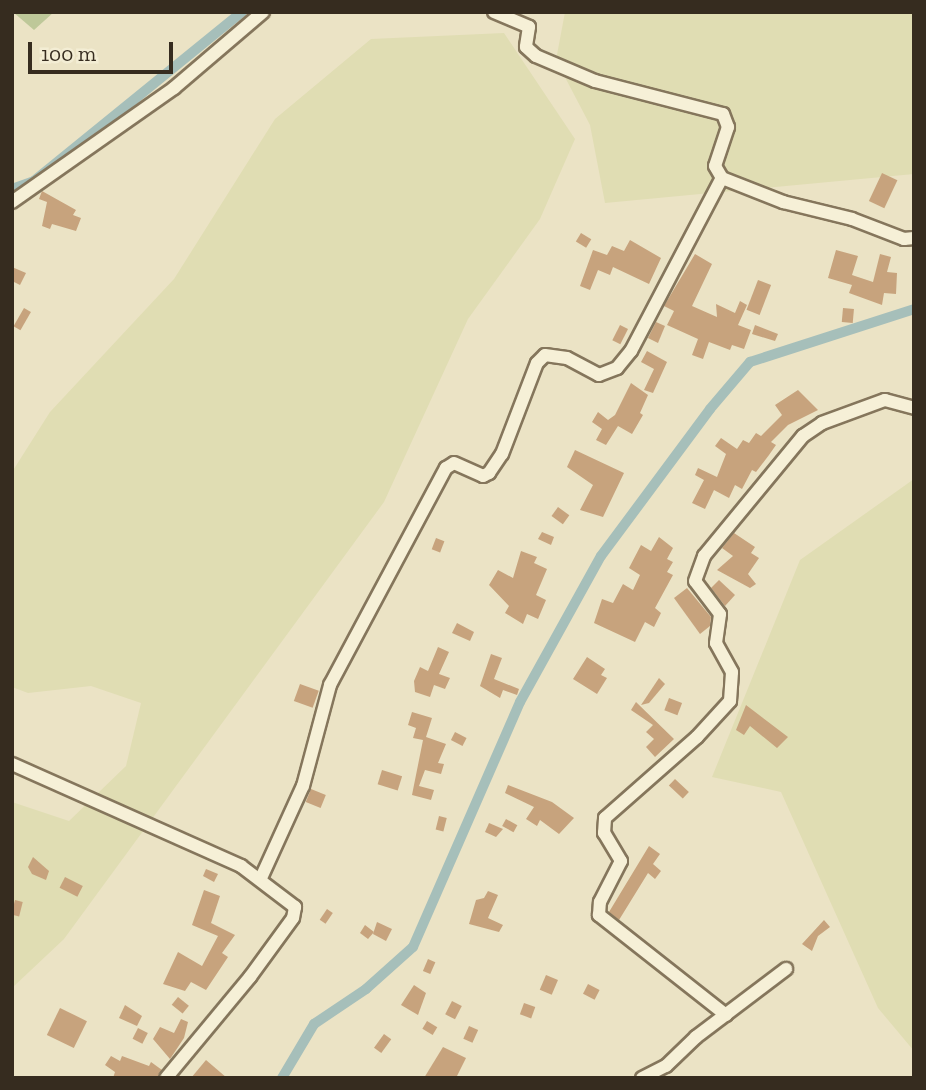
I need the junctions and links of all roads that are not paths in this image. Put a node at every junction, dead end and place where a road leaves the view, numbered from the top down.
1 (263, 12) edge
2 (494, 12) edge
3 (722, 178) junction
4 (12, 202) edge
5 (914, 238) edge
6 (914, 408) edge
7 (12, 764) edge
8 (261, 878) junction
9 (786, 970) dead end
10 (726, 1015) junction
11 (166, 1078) edge
12 (642, 1078) edge

1 - 4 street
2 - 3 street
3 - 5 street
3 - 8 street
6 - 10 street
7 - 8 street
8 - 11 street
9 - 10 street
10 - 12 street

